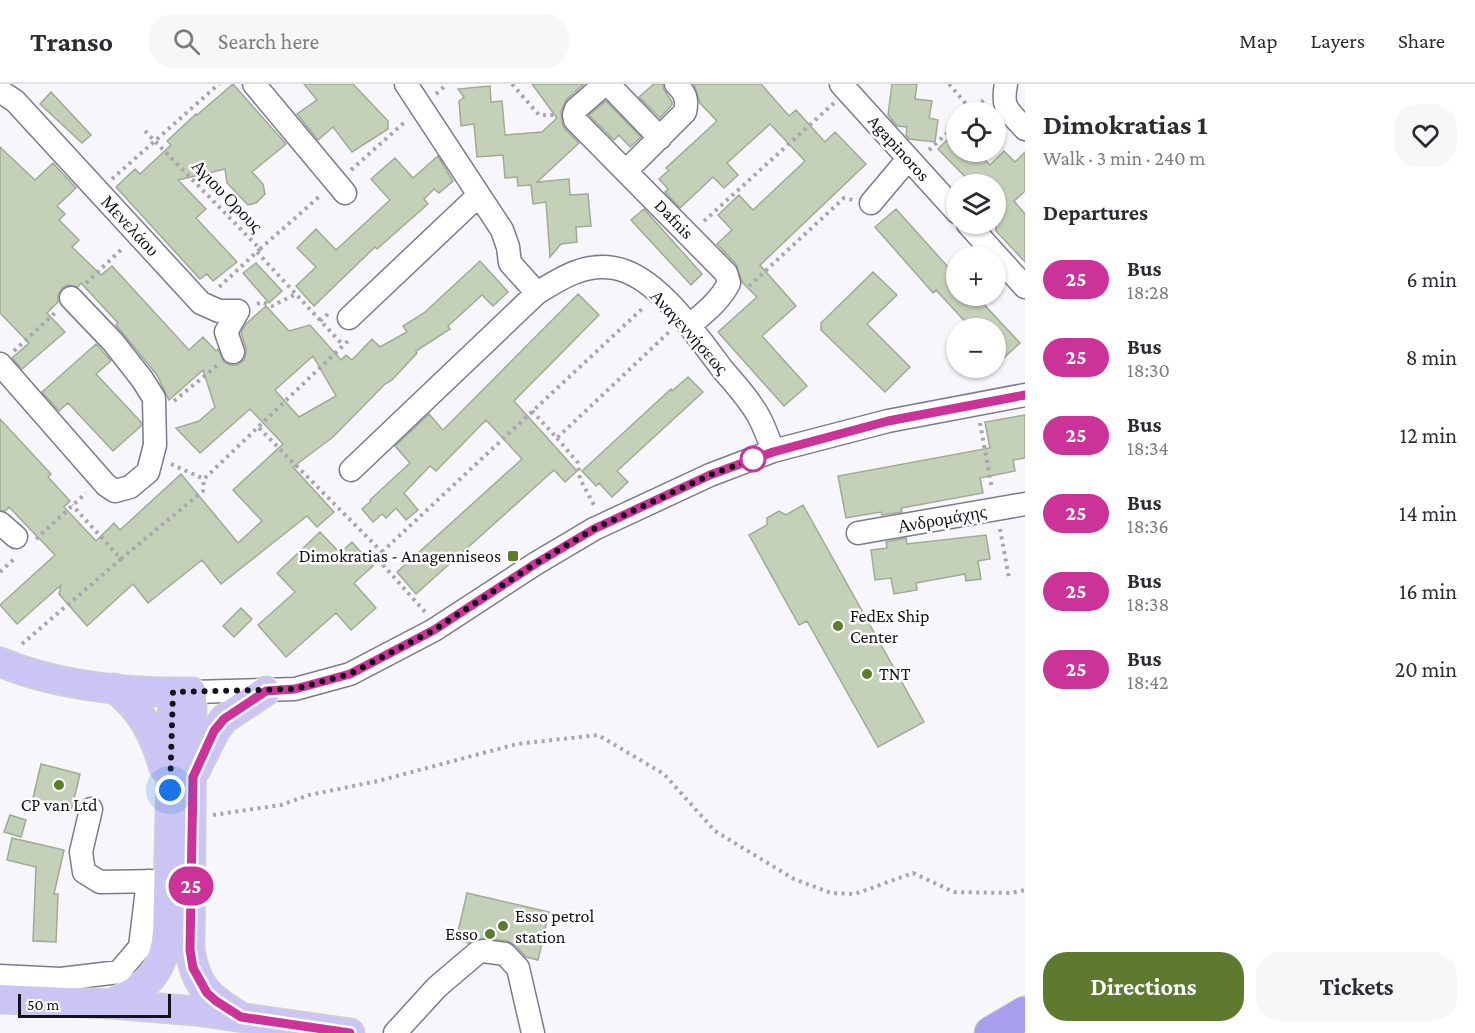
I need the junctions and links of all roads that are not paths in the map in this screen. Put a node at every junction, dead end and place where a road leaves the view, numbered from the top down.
1 (254, 84) edge
2 (406, 84) edge
3 (606, 84) edge
4 (676, 84) edge
5 (1006, 84) edge
6 (845, 87) edge
7 (0, 90) edge
8 (1025, 129) edge
9 (660, 138) junction
10 (910, 162) junction
11 (627, 171) junction
12 (345, 193) dead end
13 (479, 195) junction
14 (946, 200) edge
15 (871, 203) road end
16 (977, 234) edge
17 (1024, 283) edge
18 (537, 292) junction
19 (71, 298) dead end
20 (686, 322) junction
21 (350, 328) road end
22 (233, 352) road end
23 (4, 378) edge
24 (1025, 395) edge
25 (773, 452) junction
26 (351, 470) dead end
27 (1025, 504) edge
28 (858, 533) dead end
29 (6, 665) edge
30 (114, 688) junction
31 (266, 691) junction
32 (183, 692) junction
33 (182, 783) junction
34 (91, 809) dead end
35 (158, 881) junction
36 (0, 976) edge
37 (0, 999) edge
38 (111, 1004) junction
39 (1025, 1013) edge
40 (241, 1017) junction
41 (350, 1033) edge
42 (395, 1033) edge
43 (533, 1033) edge
44 (991, 1033) edge

1 - 12 street
2 - 13 street
3 - 9 street
3 - 11 street, Dafnis
4 - 9 street
5 - 8 street
6 - 10 street, Agapinoros
7 - 22 street, Μενελάου
9 - 11 street
10 - 14 street, Agapinoros
10 - 15 street
11 - 20 street, Dafnis
13 - 18 street
13 - 21 street
16 - 17 street
18 - 20 street, Αναγεννήσεως
18 - 26 street, Αναγεννήσεως
19 - 23 street
20 - 25 street, Αναγεννήσεως
24 - 25 street
25 - 31 street
27 - 28 street, Ανδρομάχης
29 - 30 main road
30 - 32 main road
30 - 33 main road
31 - 32 street
31 - 33 main road
32 - 33 main road
33 - 35 main road
33 - 40 main road
34 - 35 street
35 - 36 street
35 - 38 main road
37 - 38 main road
38 - 40 main road
39 - 44 highway
40 - 41 main road
42 - 43 street

